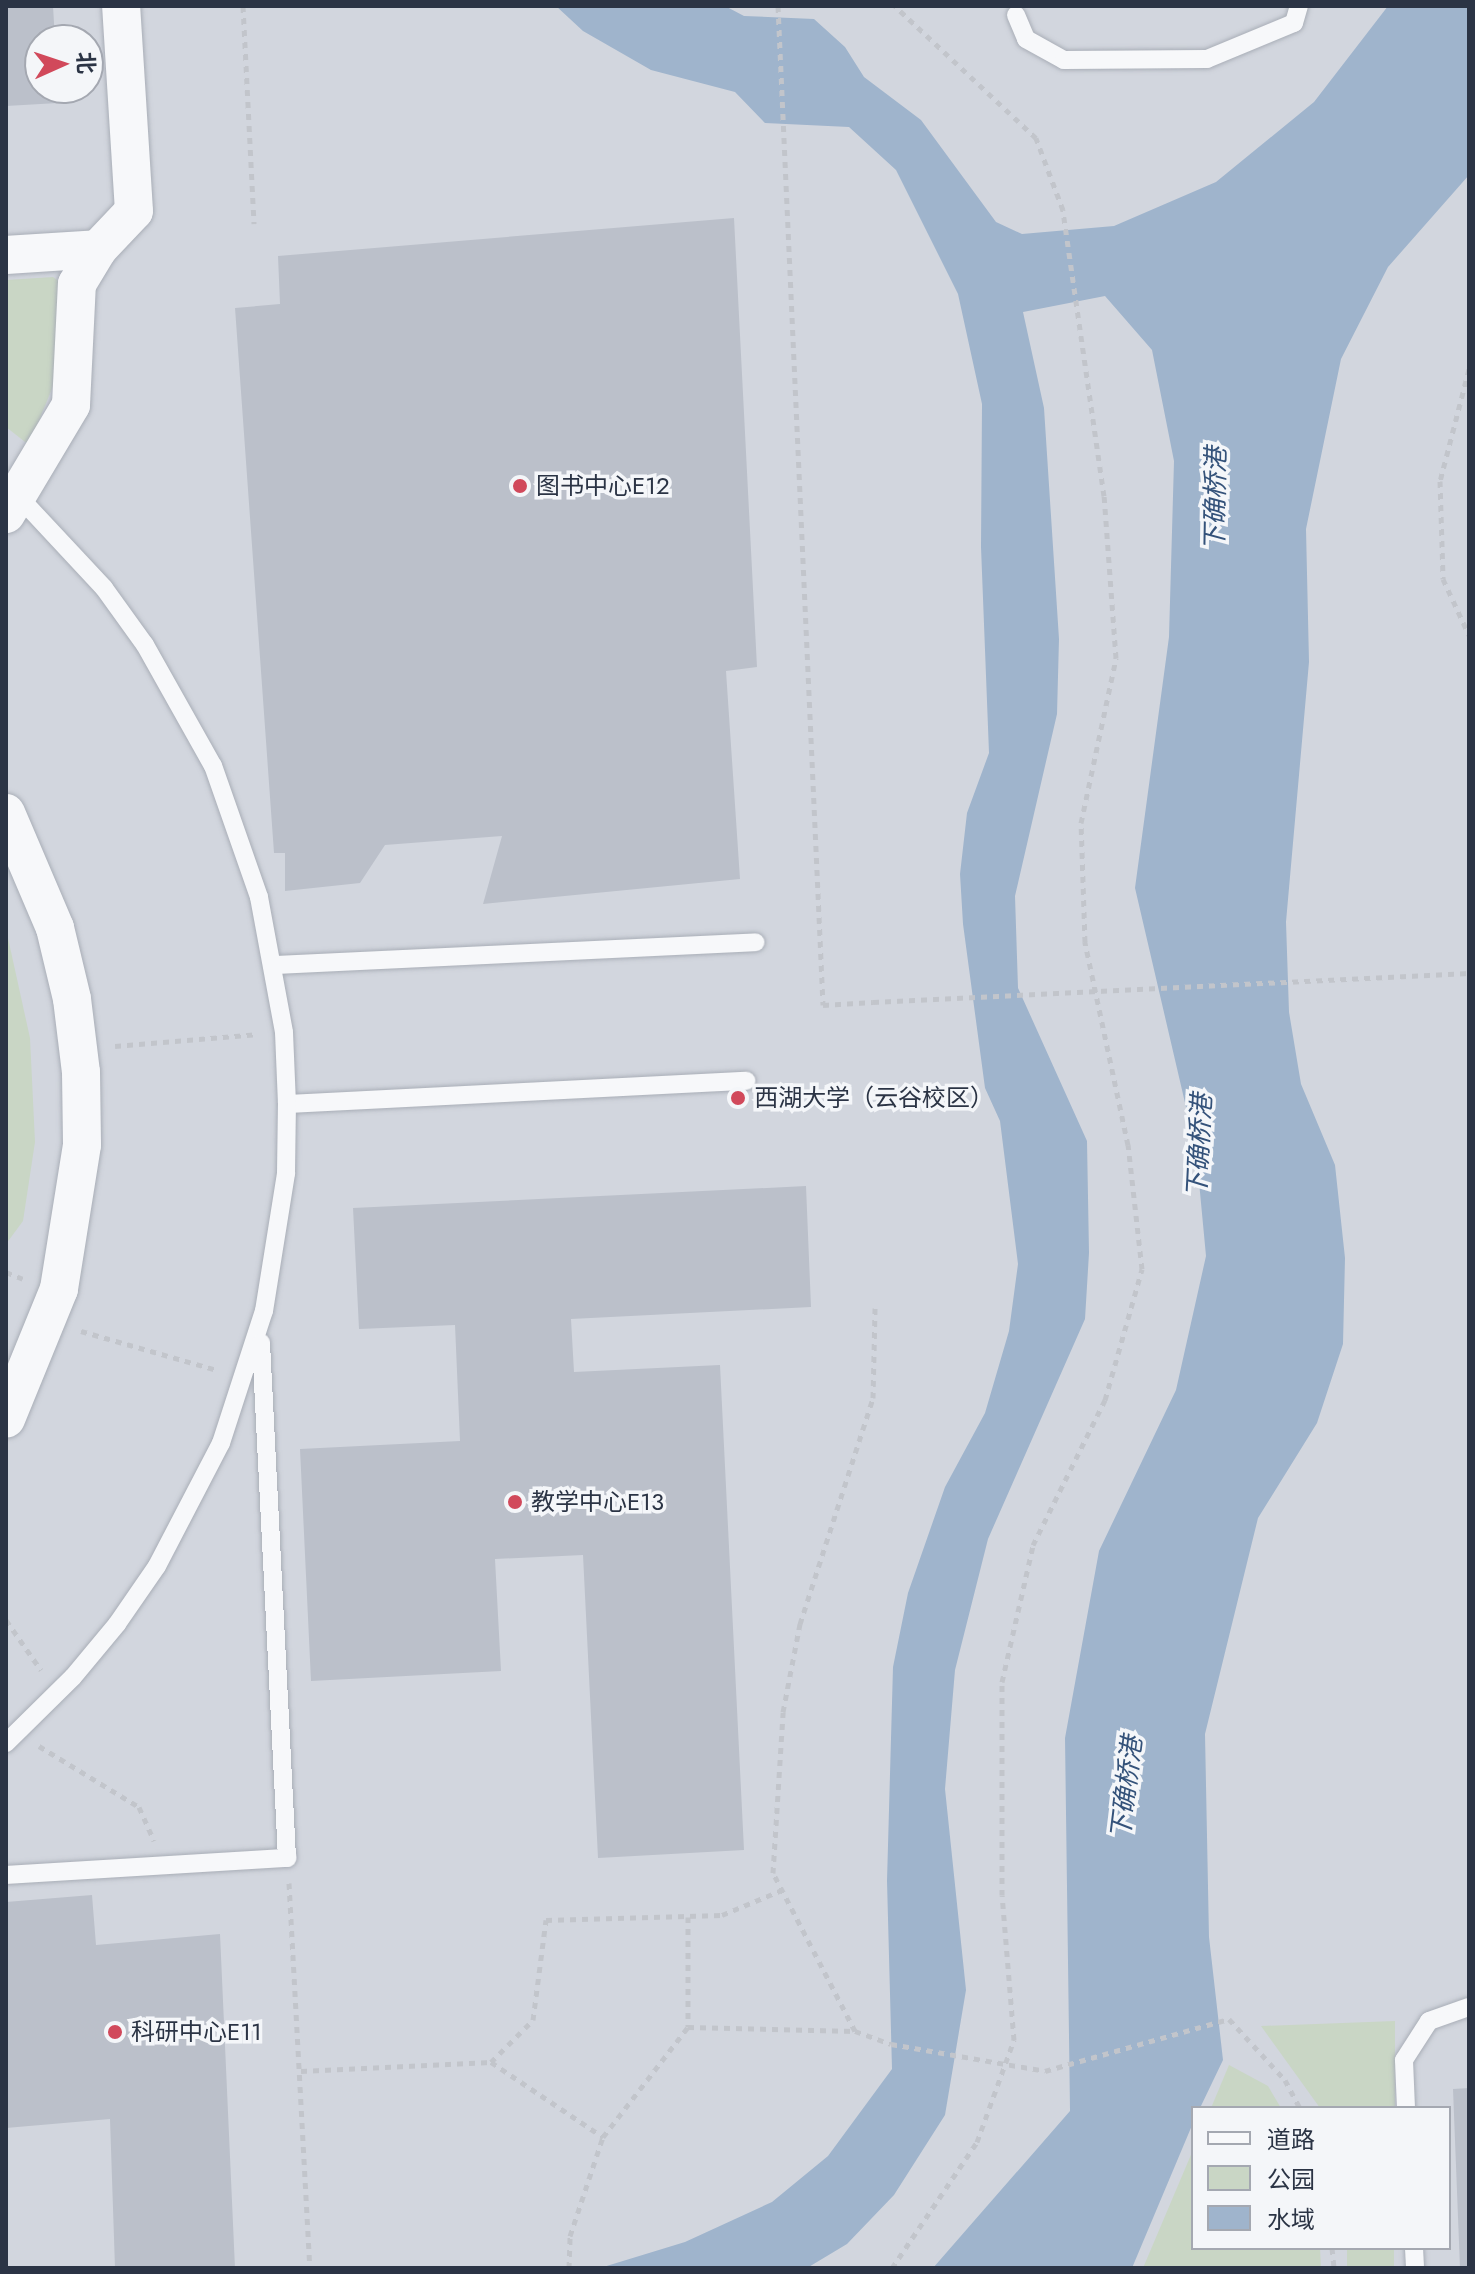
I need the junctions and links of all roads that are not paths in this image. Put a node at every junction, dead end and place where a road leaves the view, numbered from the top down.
1 (121, 6) edge
2 (1299, 6) edge
3 (1016, 15) dead end
4 (98, 249) junction
5 (6, 255) edge
6 (13, 506) edge
7 (6, 813) edge
8 (755, 942) dead end
9 (274, 965) junction
10 (746, 1081) dead end
11 (287, 1104) junction
12 (260, 1326) junction
13 (6, 1419) edge
14 (12, 1738) edge
15 (6, 1875) edge
16 (1469, 2007) edge
17 (1406, 2106) edge

1 - 4 street
2 - 3 lane
4 - 5 street
4 - 6 street
6 - 9 lane
7 - 13 street
8 - 9 lane
9 - 11 lane
10 - 11 lane
11 - 12 lane
12 - 14 lane
12 - 15 lane
16 - 17 lane

